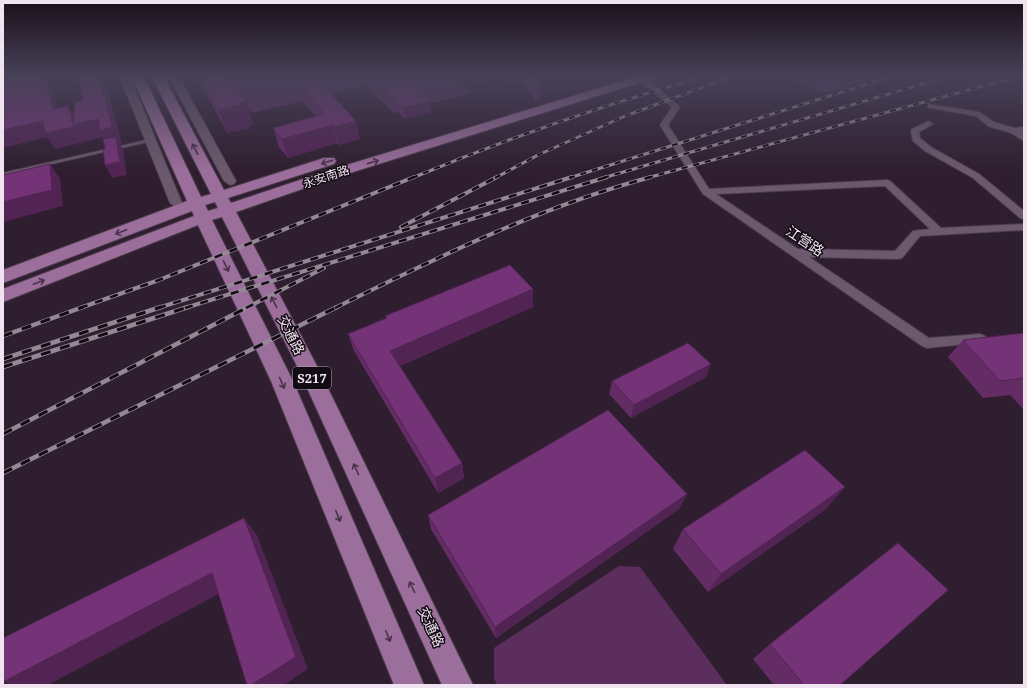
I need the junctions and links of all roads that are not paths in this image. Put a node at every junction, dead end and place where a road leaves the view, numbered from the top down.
1 (137, 107) edge
2 (152, 107) edge
3 (173, 107) edge
4 (187, 107) edge
5 (521, 107) edge
6 (550, 107) edge
7 (676, 107) edge
8 (938, 107) edge
9 (929, 124) dead end
10 (1024, 130) edge
11 (1014, 131) junction
12 (1024, 138) edge
13 (151, 140) junction
14 (3, 174) edge
15 (184, 176) junction
16 (267, 189) junction
17 (706, 192) junction
18 (225, 196) junction
19 (176, 202) junction
20 (200, 210) junction
21 (1024, 216) edge
22 (150, 220) junction
23 (1024, 227) edge
24 (938, 232) junction
25 (162, 234) junction
26 (238, 234) junction
27 (215, 244) junction
28 (796, 252) junction
29 (3, 277) edge
30 (3, 296) edge
31 (994, 338) edge
32 (409, 685) edge
33 (458, 685) edge

1 - 13 street
2 - 15 main road, 交通路 / S217
18 -> 3 main road, 交通路 / S217
4 - 18 street
5 -> 16 main road, 永安南路
16 -> 6 main road, 永安南路
7 - 17 street, 江营路
8 - 11 street
9 - 21 street
10 - 11 street
11 - 12 street
13 - 14 lane
13 - 19 street
15 - 19 main road
15 - 20 main road, 交通路 / S217
16 - 18 main road
16 - 18 main road, 永安南路
16 - 26 main road
17 - 24 street
17 - 28 street, 江营路
18 - 20 main road, 永安南路
18 - 26 main road, 交通路 / S217
19 - 22 main road
20 - 22 main road, 永安南路
20 - 25 main road, 永安南路
20 - 27 main road, 交通路 / S217
22 -> 29 main road, 永安南路
23 - 24 street
24 - 28 street
25 - 27 main road
30 -> 25 main road, 永安南路
33 -> 26 main road, 交通路 / S217
27 -> 32 main road, 交通路 / S217
28 - 31 street, 江营路

